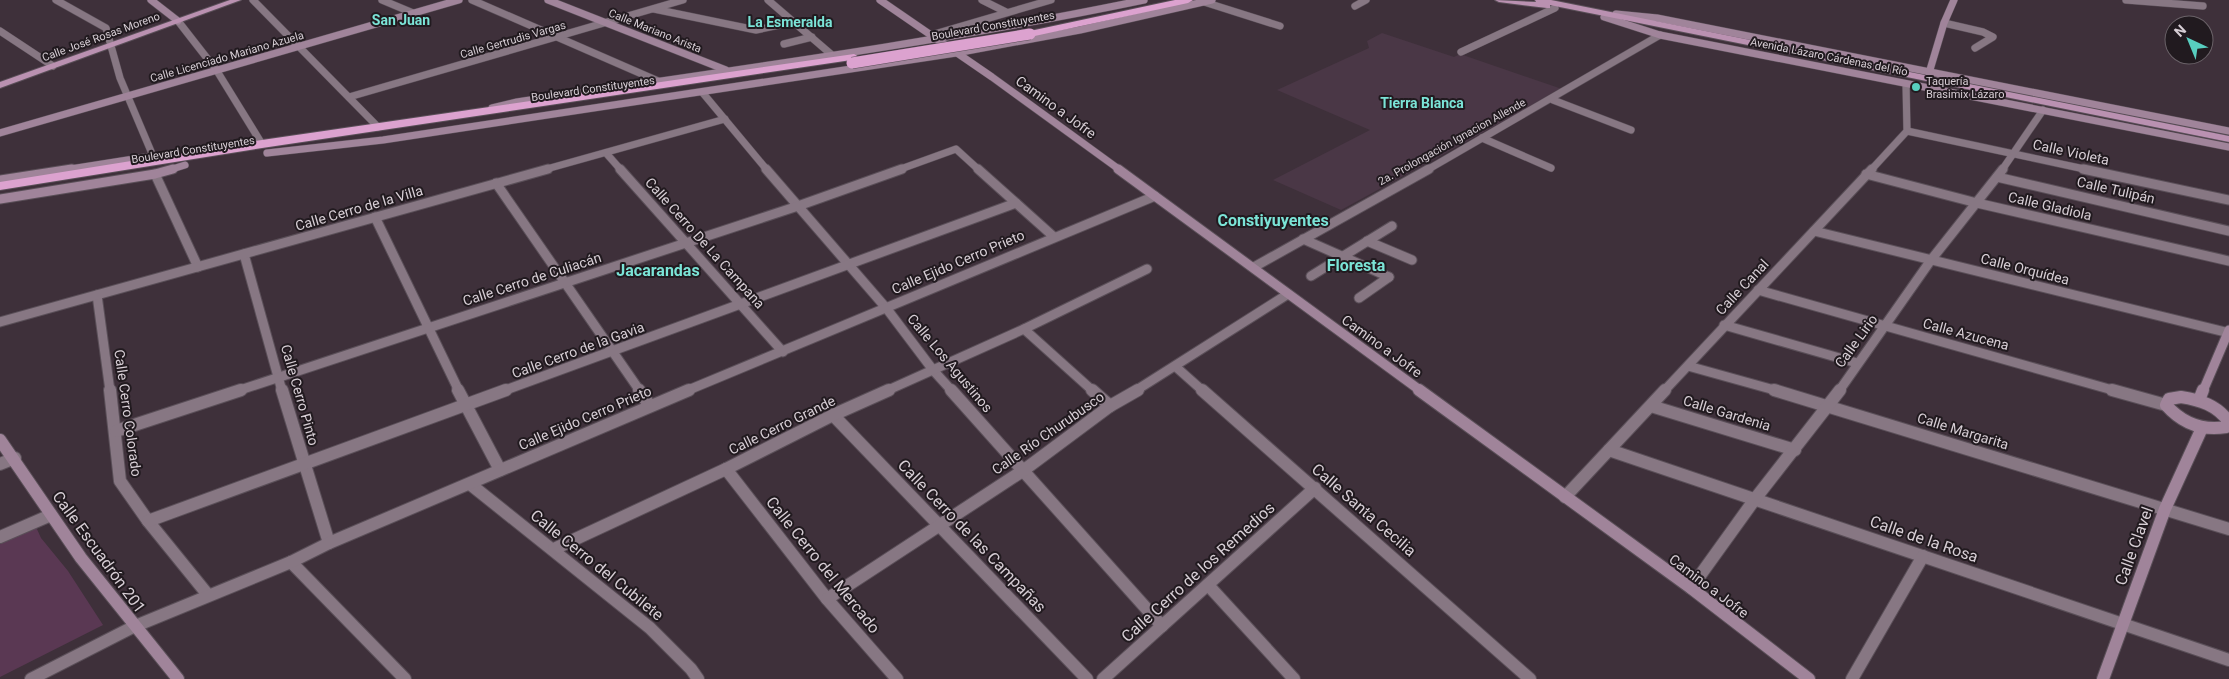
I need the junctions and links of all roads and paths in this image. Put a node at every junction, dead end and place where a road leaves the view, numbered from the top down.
1 (56, 0) edge
2 (151, 0) edge
3 (237, 0) edge
4 (253, 0) edge
5 (382, 0) edge
6 (459, 0) edge
7 (472, 0) edge
8 (548, 0) edge
9 (683, 0) edge
10 (768, 0) edge
11 (880, 0) edge
12 (982, 0) edge
13 (1051, 0) edge
14 (1144, 0) edge
15 (1165, 0) edge
16 (1188, 0) edge
17 (1212, 0) edge
18 (1366, 0) edge
19 (1499, 0) edge
20 (1515, 0) edge
21 (1539, 0) edge
22 (1954, 0) edge
23 (2126, 0) edge
24 (1204, 2) junction
25 (1529, 3) junction
26 (1553, 4) edge
27 (1356, 6) dead end
28 (2204, 6) dead end
29 (1575, 7) junction
30 (653, 9) junction
31 (1006, 12) junction
32 (413, 13) junction
33 (1616, 14) junction
34 (1604, 17) junction
35 (178, 21) junction
36 (794, 22) junction
37 (608, 23) junction
38 (1944, 23) junction
39 (1280, 26) dead end
40 (1680, 29) junction
41 (0, 31) edge
42 (1660, 35) junction
43 (934, 37) junction
44 (558, 38) junction
45 (812, 38) junction
46 (784, 44) dead end
47 (110, 46) junction
48 (299, 47) junction
49 (1975, 48) dead end
50 (869, 50) junction
51 (1461, 52) dead end
52 (956, 53) junction
53 (832, 55) junction
54 (53, 66) junction
55 (874, 66) junction
56 (727, 70) junction
57 (217, 71) junction
58 (1929, 73) junction
59 (658, 81) junction
60 (1906, 84) junction
61 (0, 86) edge
62 (704, 86) junction
63 (126, 96) junction
64 (349, 97) junction
65 (1553, 100) junction
66 (2043, 110) junction
67 (450, 117) junction
68 (725, 119) junction
69 (378, 127) junction
70 (1631, 130) dead end
71 (1907, 131) junction
72 (2229, 131) edge
73 (0, 133) edge
74 (1482, 138) junction
75 (2229, 139) edge
76 (2229, 147) edge
77 (264, 148) junction
78 (606, 152) junction
79 (2015, 154) junction
80 (154, 156) junction
81 (185, 160) junction
82 (1551, 168) dead end
83 (155, 174) junction
84 (1866, 174) junction
85 (1997, 177) junction
86 (0, 180) edge
87 (496, 183) junction
88 (0, 186) edge
89 (0, 194) edge
90 (1155, 196) junction
91 (0, 198) edge
92 (2229, 200) edge
93 (1977, 203) junction
94 (1016, 204) junction
95 (798, 206) junction
96 (375, 217) junction
97 (1392, 226) dead end
98 (2229, 230) edge
99 (1814, 231) junction
100 (1054, 237) junction
101 (1303, 239) junction
102 (1367, 241) junction
103 (685, 244) junction
104 (244, 254) junction
105 (1342, 257) junction
106 (1412, 260) dead end
107 (1931, 260) junction
108 (2229, 261) edge
109 (848, 266) junction
110 (198, 267) junction
111 (1254, 267) junction
112 (1147, 269) dead end
113 (1311, 276) dead end
114 (563, 283) junction
115 (1758, 290) junction
116 (1288, 294) junction
117 (96, 295) junction
118 (1359, 298) dead end
119 (742, 304) junction
120 (887, 309) junction
121 (0, 322) edge
122 (1724, 326) junction
123 (428, 327) junction
124 (1884, 327) junction
125 (1024, 329) junction
126 (2229, 332) edge
127 (612, 352) junction
128 (782, 352) junction
129 (1857, 363) junction
130 (1688, 366) junction
131 (1176, 367) junction
132 (933, 370) junction
133 (278, 377) junction
134 (2199, 400) junction
135 (1829, 405) junction
136 (2166, 405) junction
137 (466, 406) junction
138 (650, 406) junction
139 (1110, 406) junction
140 (1651, 406) junction
141 (833, 415) junction
142 (2229, 422) edge
143 (2202, 428) junction
144 (116, 431) junction
145 (0, 440) edge
146 (1609, 450) junction
147 (1795, 450) junction
148 (15, 458) junction
149 (303, 463) junction
150 (0, 464) edge
151 (726, 469) junction
152 (500, 470) junction
153 (1024, 470) junction
154 (470, 484) junction
155 (1315, 488) junction
156 (1565, 496) junction
157 (1755, 499) junction
158 (2165, 509) junction
159 (51, 515) junction
160 (148, 522) junction
161 (938, 526) junction
162 (2229, 530) edge
163 (0, 537) edge
164 (329, 543) junction
165 (554, 549) junction
166 (1922, 556) junction
167 (291, 562) junction
168 (1208, 585) junction
169 (1691, 588) junction
170 (208, 595) junction
171 (827, 599) junction
172 (2123, 624) junction
173 (1162, 626) junction
174 (133, 627) junction
175 (2229, 660) edge
176 (31, 679) edge
177 (178, 679) edge
178 (405, 679) edge
179 (698, 679) edge
180 (897, 679) edge
181 (1087, 679) edge
182 (1103, 679) edge
183 (1294, 679) edge
184 (1530, 679) edge
185 (1809, 679) edge
186 (1852, 679) edge
187 (2104, 679) edge

1 - 47 street
2 - 35 street
3 - 35 main road, Calle José Rosas Moreno
4 - 48 street
5 - 32 street
6 - 32 street, Calle Licenciado Mariano Azuela
7 - 44 street
8 - 37 street, Calle Mariano Arista
9 - 30 street, Calle Gertrudis Vargas
10 - 36 street
11 - 43 street, Camino a Jofre
12 - 31 street
13 - 31 street
14 - 43 street
15 - 62 highway, Boulevard Constituyentes
16 - 62 highway, Boulevard Constituyentes, bridge
17 - 24 street
18 - 27 street
19 - 25 main road
20 - 25 main road, Avenida Lázaro Cárdenas del Río
21 - 29 main road, Avenida Lázaro Cárdenas del Río
22 - 38 street
23 - 28 street
24 - 39 street
24 - 52 street
25 - 26 main road, Avenida Lázaro Cárdenas del Río
26 - 29 main road
26 - 34 main road, Avenida Lázaro Cárdenas del Río
26 - 51 street
29 - 33 main road, Avenida Lázaro Cárdenas del Río
30 - 36 street
30 - 37 street, Calle Gertrudis Vargas
31 - 43 street
32 - 48 street, Calle Licenciado Mariano Azuela
33 - 40 main road, Avenida Lázaro Cárdenas del Río
33 - 58 street, Avenida Lázaro Cárdenas del Río
34 - 40 main road, Avenida Lázaro Cárdenas del Río
34 - 42 street, Avenida Lázaro Cárdenas del Río
35 - 47 main road, Calle José Rosas Moreno
35 - 57 street
36 - 45 street
37 - 44 street, Calle Gertrudis Vargas
37 - 56 street, Calle Mariano Arista
38 - 49 street
38 - 58 street
40 - 75 main road, Avenida Lázaro Cárdenas del Río
41 - 54 street
42 - 60 street, Avenida Lázaro Cárdenas del Río
42 - 65 street, 2a. Prolongación Ignacion Allende
43 - 50 street
43 - 52 street, Camino a Jofre
44 - 59 street
44 - 64 street, Calle Gertrudis Vargas
45 - 46 street
45 - 53 street
47 - 54 main road, Calle José Rosas Moreno
47 - 63 street
48 - 57 street, Calle Licenciado Mariano Azuela
48 - 64 street
50 - 53 street
50 - 55 street
52 - 55 street
52 - 90 street, Camino a Jofre
53 - 56 street
54 - 61 main road, Calle José Rosas Moreno
55 - 62 street
56 - 59 street
57 - 63 street, Calle Licenciado Mariano Azuela
57 - 77 street
58 - 72 street, Avenida Lázaro Cárdenas del Río
59 - 67 street
60 - 66 street, Avenida Lázaro Cárdenas del Río
60 - 71 street
62 - 67 highway, Boulevard Constituyentes
62 - 68 street, Calle Los Agustinos
62 - 77 highway, Boulevard Constituyentes
63 - 73 street, Calle Licenciado Mariano Azuela
63 - 80 street
64 - 69 street
65 - 70 street
65 - 74 street, 2a. Prolongación Ignacion Allende
66 - 76 street, Avenida Lázaro Cárdenas del Río
66 - 79 street, Calle Lirio
67 - 69 highway, Boulevard Constituyentes
68 - 78 street, Calle Cerro de la Villa
68 - 95 street, Calle Los Agustinos
69 - 77 highway, Boulevard Constituyentes
71 - 79 street, Calle Violeta
71 - 84 street, Calle Canal
74 - 82 street
74 - 101 street, 2a. Prolongación Ignacion Allende
77 - 81 highway, Boulevard Constituyentes
78 - 87 street, Calle Cerro de la Villa
78 - 103 street, Calle Cerro De La Campana
79 - 85 street, Calle Lirio
79 - 92 street, Calle Violeta
80 - 81 street
80 - 86 street
81 - 83 street
81 - 88 highway, Boulevard Constituyentes
81 - 89 highway, Boulevard Constituyentes
83 - 91 street
83 - 110 street
84 - 93 street, Calle Gladiola
84 - 99 street, Calle Canal
85 - 93 street, Calle Lirio
85 - 98 street, Calle Tulipán
87 - 96 street, Calle Cerro de la Villa
87 - 114 street
90 - 100 street, Calle Ejido Cerro Prieto
90 - 111 street, Camino a Jofre
93 - 107 street, Calle Lirio
93 - 108 street, Calle Gladiola
94 - 95 street, Calle Cerro de Culiacán
94 - 100 street
94 - 109 street, Calle Cerro de la Gavia
95 - 103 street, Calle Cerro de Culiacán
95 - 109 street, Calle Los Agustinos
96 - 104 street, Calle Cerro de la Villa
96 - 123 street
97 - 102 street
99 - 107 street, Calle Orquídea
99 - 115 street, Calle Canal
100 - 120 street, Calle Ejido Cerro Prieto
101 - 105 street
101 - 111 street, 2a. Prolongación Ignacion Allende
102 - 105 street
102 - 106 street
103 - 114 street, Calle Cerro de Culiacán
103 - 119 street, Calle Cerro De La Campana
104 - 110 street, Calle Cerro de la Villa
104 - 133 street, Calle Cerro Pinto
105 - 113 street
105 - 118 street
107 - 124 street, Calle Lirio
107 - 126 street, Calle Orquídea
109 - 119 street, Calle Cerro de la Gavia
109 - 120 street, Calle Los Agustinos
110 - 117 street, Calle Cerro de la Villa
111 - 116 street, Camino a Jofre
112 - 125 street, Calle Cerro Grande
114 - 123 street, Calle Cerro de Culiacán
114 - 127 street
115 - 122 street, Calle Canal
115 - 124 street, Calle Azucena
116 - 131 street, Calle Río Churubusco
116 - 156 street, Camino a Jofre
117 - 121 street, Calle Cerro de la Villa
117 - 144 street, Calle Cerro Colorado
119 - 127 street, Calle Cerro de la Gavia
119 - 128 street, Calle Cerro De La Campana
120 - 128 street, Calle Ejido Cerro Prieto
120 - 132 street, Calle Los Agustinos
122 - 129 street
122 - 130 street, Calle Canal
123 - 133 street, Calle Cerro de Culiacán
123 - 137 street
124 - 129 street, Calle Lirio
124 - 136 street, Calle Azucena
125 - 132 street, Calle Cerro Grande
125 - 139 street
126 - 134 street
127 - 137 street, Calle Cerro de la Gavia
127 - 138 street
128 - 138 street, Calle Ejido Cerro Prieto
129 - 135 street, Calle Lirio
130 - 135 street, Calle Margarita
130 - 140 street, Calle Canal
131 - 139 street, Calle Río Churubusco
131 - 155 street, Calle Santa Cecilia
132 - 141 street, Calle Cerro Grande
132 - 153 street, Calle Los Agustinos
133 - 144 street, Calle Cerro de Culiacán
133 - 149 street, Calle Cerro Pinto
134 - 136 street
134 - 142 street
135 - 147 street, Calle Lirio
135 - 158 street, Calle Margarita
136 - 143 street
137 - 149 street, Calle Cerro de la Gavia
137 - 152 street
138 - 152 street, Calle Ejido Cerro Prieto
139 - 153 street, Calle Río Churubusco
140 - 146 street, Calle Canal
140 - 147 street, Calle Gardenia
141 - 151 street, Calle Cerro Grande
141 - 161 street, Calle Cerro de las Campañas
142 - 143 street
143 - 158 street, Calle Clavel
144 - 160 street, Calle Cerro Colorado
145 - 148 street, Calle Escuadrón 201
146 - 156 street, Calle Canal
146 - 157 street, Calle de la Rosa
147 - 157 street, Calle Lirio
148 - 150 street
148 - 159 street, Calle Escuadrón 201
149 - 160 street, Calle Cerro de la Gavia
149 - 164 street, Calle Cerro Pinto
151 - 165 street, Calle Cerro Grande
151 - 171 street, Calle Cerro del Mercado
152 - 154 street, Calle Ejido Cerro Prieto
153 - 161 street, Calle Río Churubusco
153 - 173 street, Calle Los Agustinos
154 - 164 street, Calle Ejido Cerro Prieto
154 - 165 street, Calle Cerro del Cubilete
155 - 168 street, Calle Cerro de los Remedios
155 - 184 street, Calle Santa Cecilia
156 - 169 street, Camino a Jofre
157 - 166 street, Calle de la Rosa
157 - 169 street, Calle Lirio
158 - 162 street, Calle Margarita
158 - 172 street, Calle Clavel
159 - 163 street
159 - 174 street, Calle Escuadrón 201
160 - 170 street, Calle Cerro Colorado
161 - 171 street, Calle Río Churubusco
161 - 181 street, Calle Cerro de las Campañas
164 - 167 street, Calle Ejido Cerro Prieto
165 - 179 street, Calle Cerro del Cubilete
166 - 172 street, Calle de la Rosa
166 - 186 street
167 - 170 street, Calle Ejido Cerro Prieto
167 - 178 street
168 - 173 street, Calle Cerro de los Remedios
168 - 183 street
169 - 185 street, Camino a Jofre
170 - 174 street, Calle Ejido Cerro Prieto
171 - 180 street, Calle Cerro del Mercado
172 - 175 street, Calle de la Rosa
172 - 187 street, Calle Clavel
173 - 182 street, Calle Cerro de los Remedios
174 - 176 street, Calle Ejido Cerro Prieto
174 - 177 street, Calle Escuadrón 201

